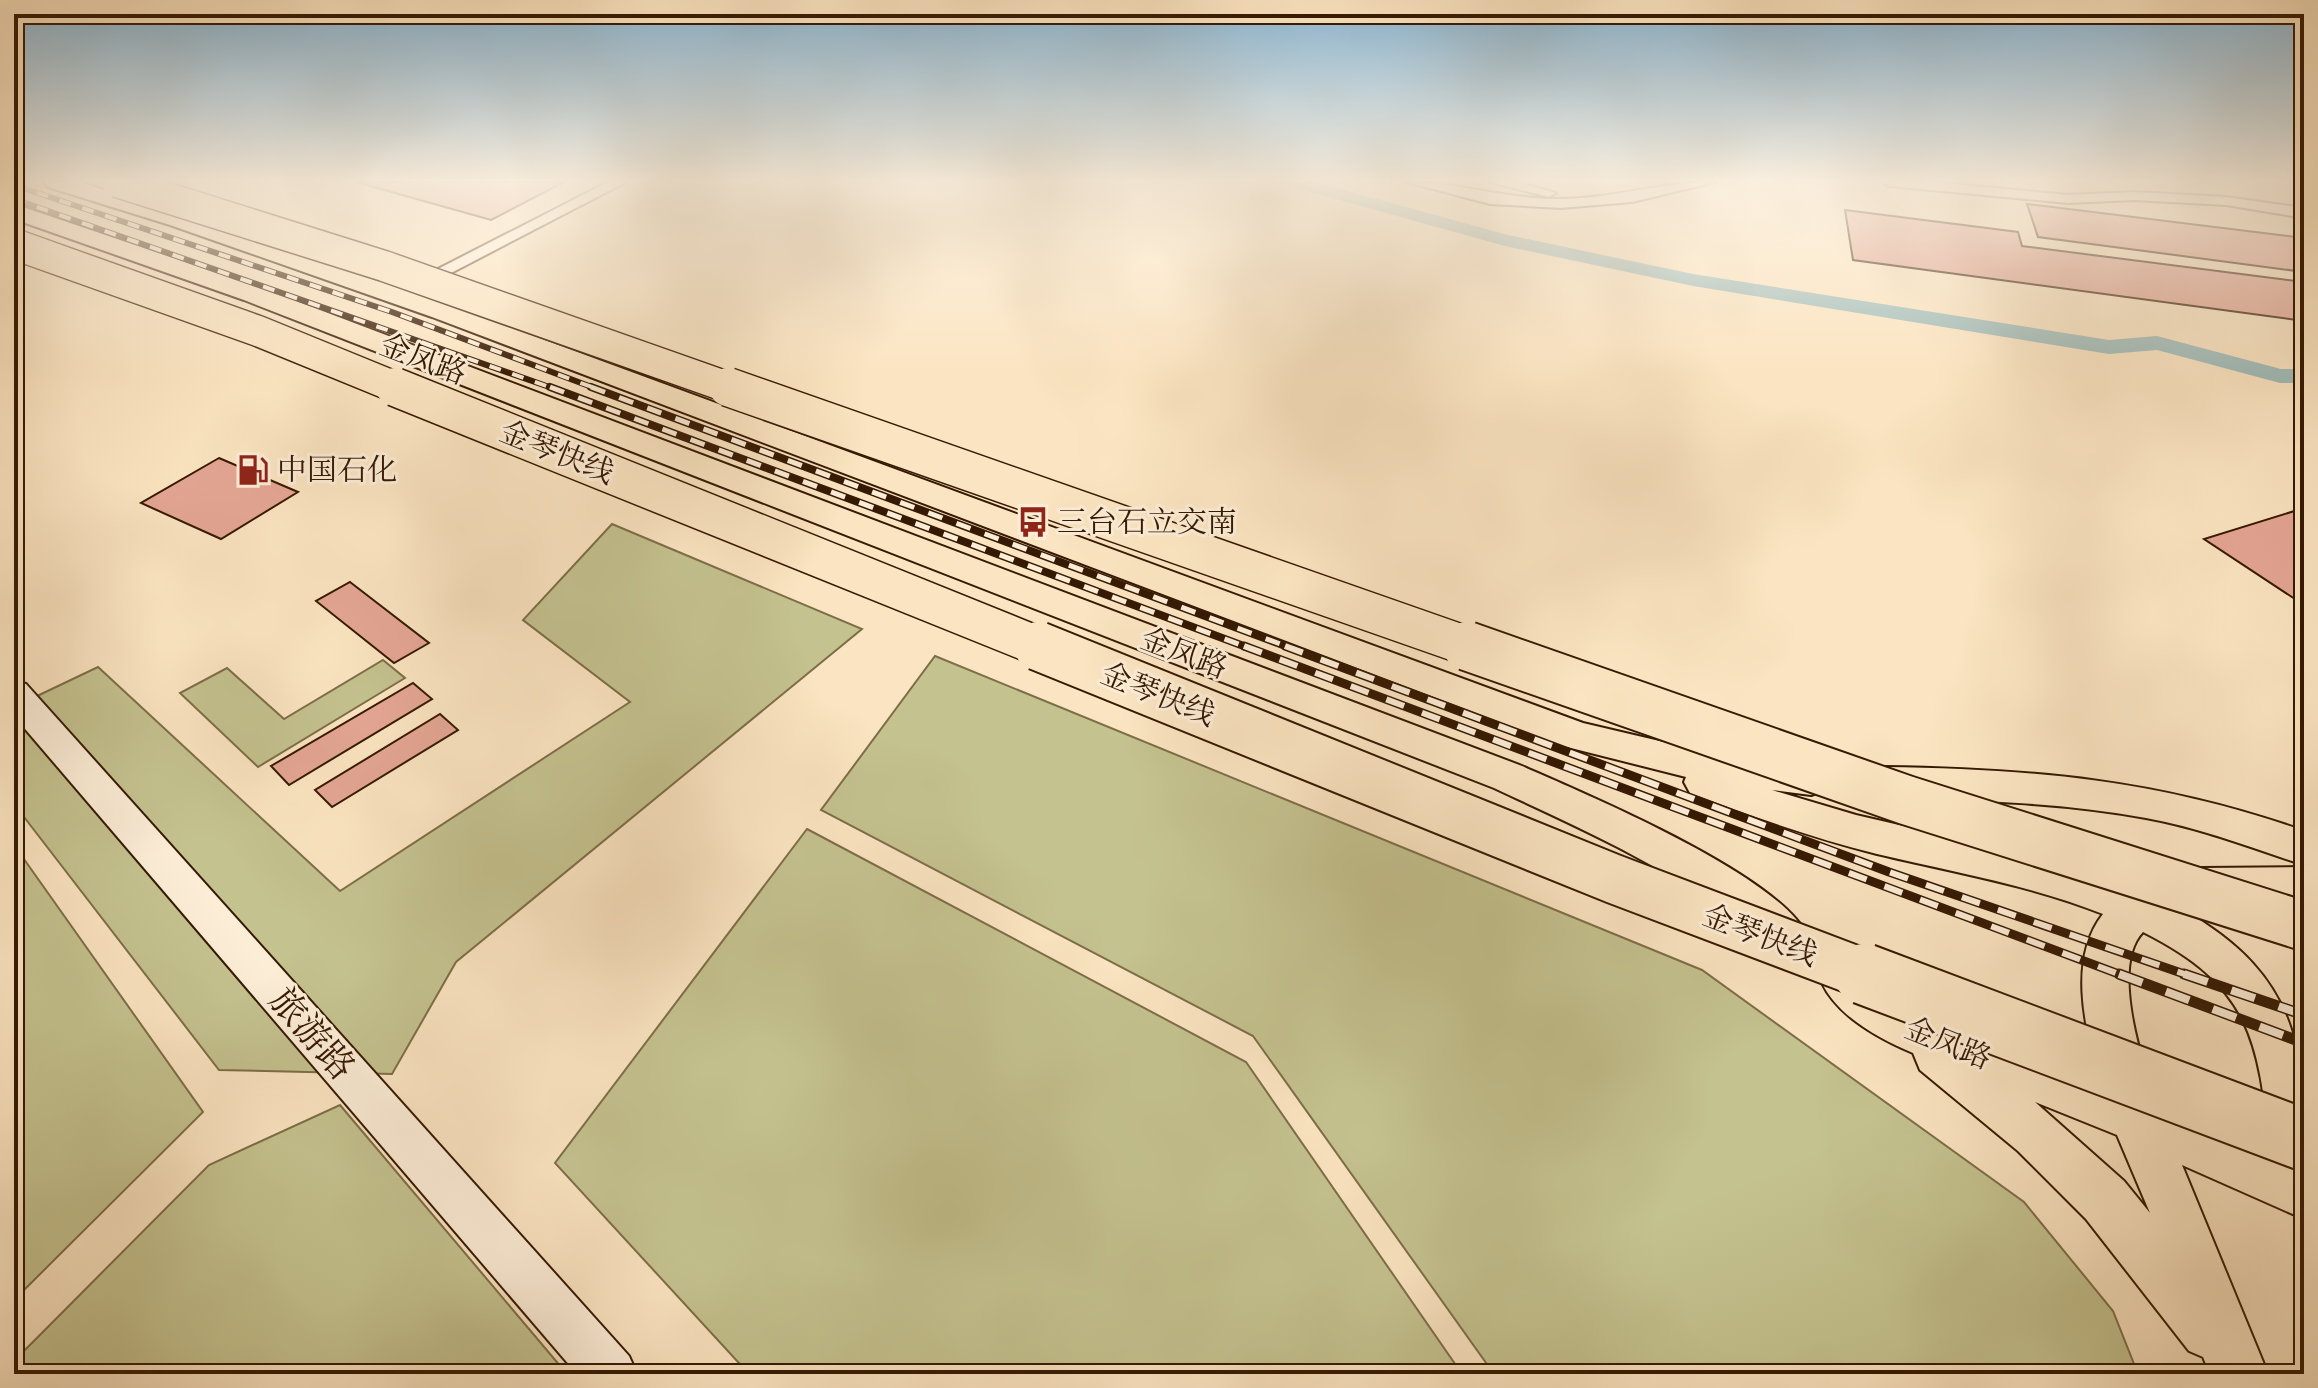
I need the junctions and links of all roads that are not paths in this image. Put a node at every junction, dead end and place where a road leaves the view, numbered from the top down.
1 (22, 247) edge
2 (117, 247) edge
3 (256, 247) edge
4 (323, 247) edge
5 (491, 247) edge
6 (395, 295) junction
7 (14, 693) edge
8 (1577, 736) junction
9 (2304, 848) edge
10 (2304, 885) edge
11 (2138, 908) junction
12 (2304, 926) edge
13 (1897, 1024) junction
14 (2135, 1118) junction
15 (2304, 1140) edge
16 (2302, 1199) edge
17 (2238, 1371) edge
18 (611, 1374) edge

1 - 15 highway, 金琴快线, bridge
2 - 13 main road, 金凤路
3 - 6 main road, 金凤路
4 - 12 highway, bridge
5 - 6 street
6 - 8 main road, 金凤路
7 - 18 street, 旅游路
8 - 9 main road, 金凤路
8 - 11 main road
10 - 11 main road
11 - 14 main road
11 - 16 main road
13 - 14 main road, 金凤路
13 - 17 main road
14 - 16 main road, 金凤路
14 - 17 main road

